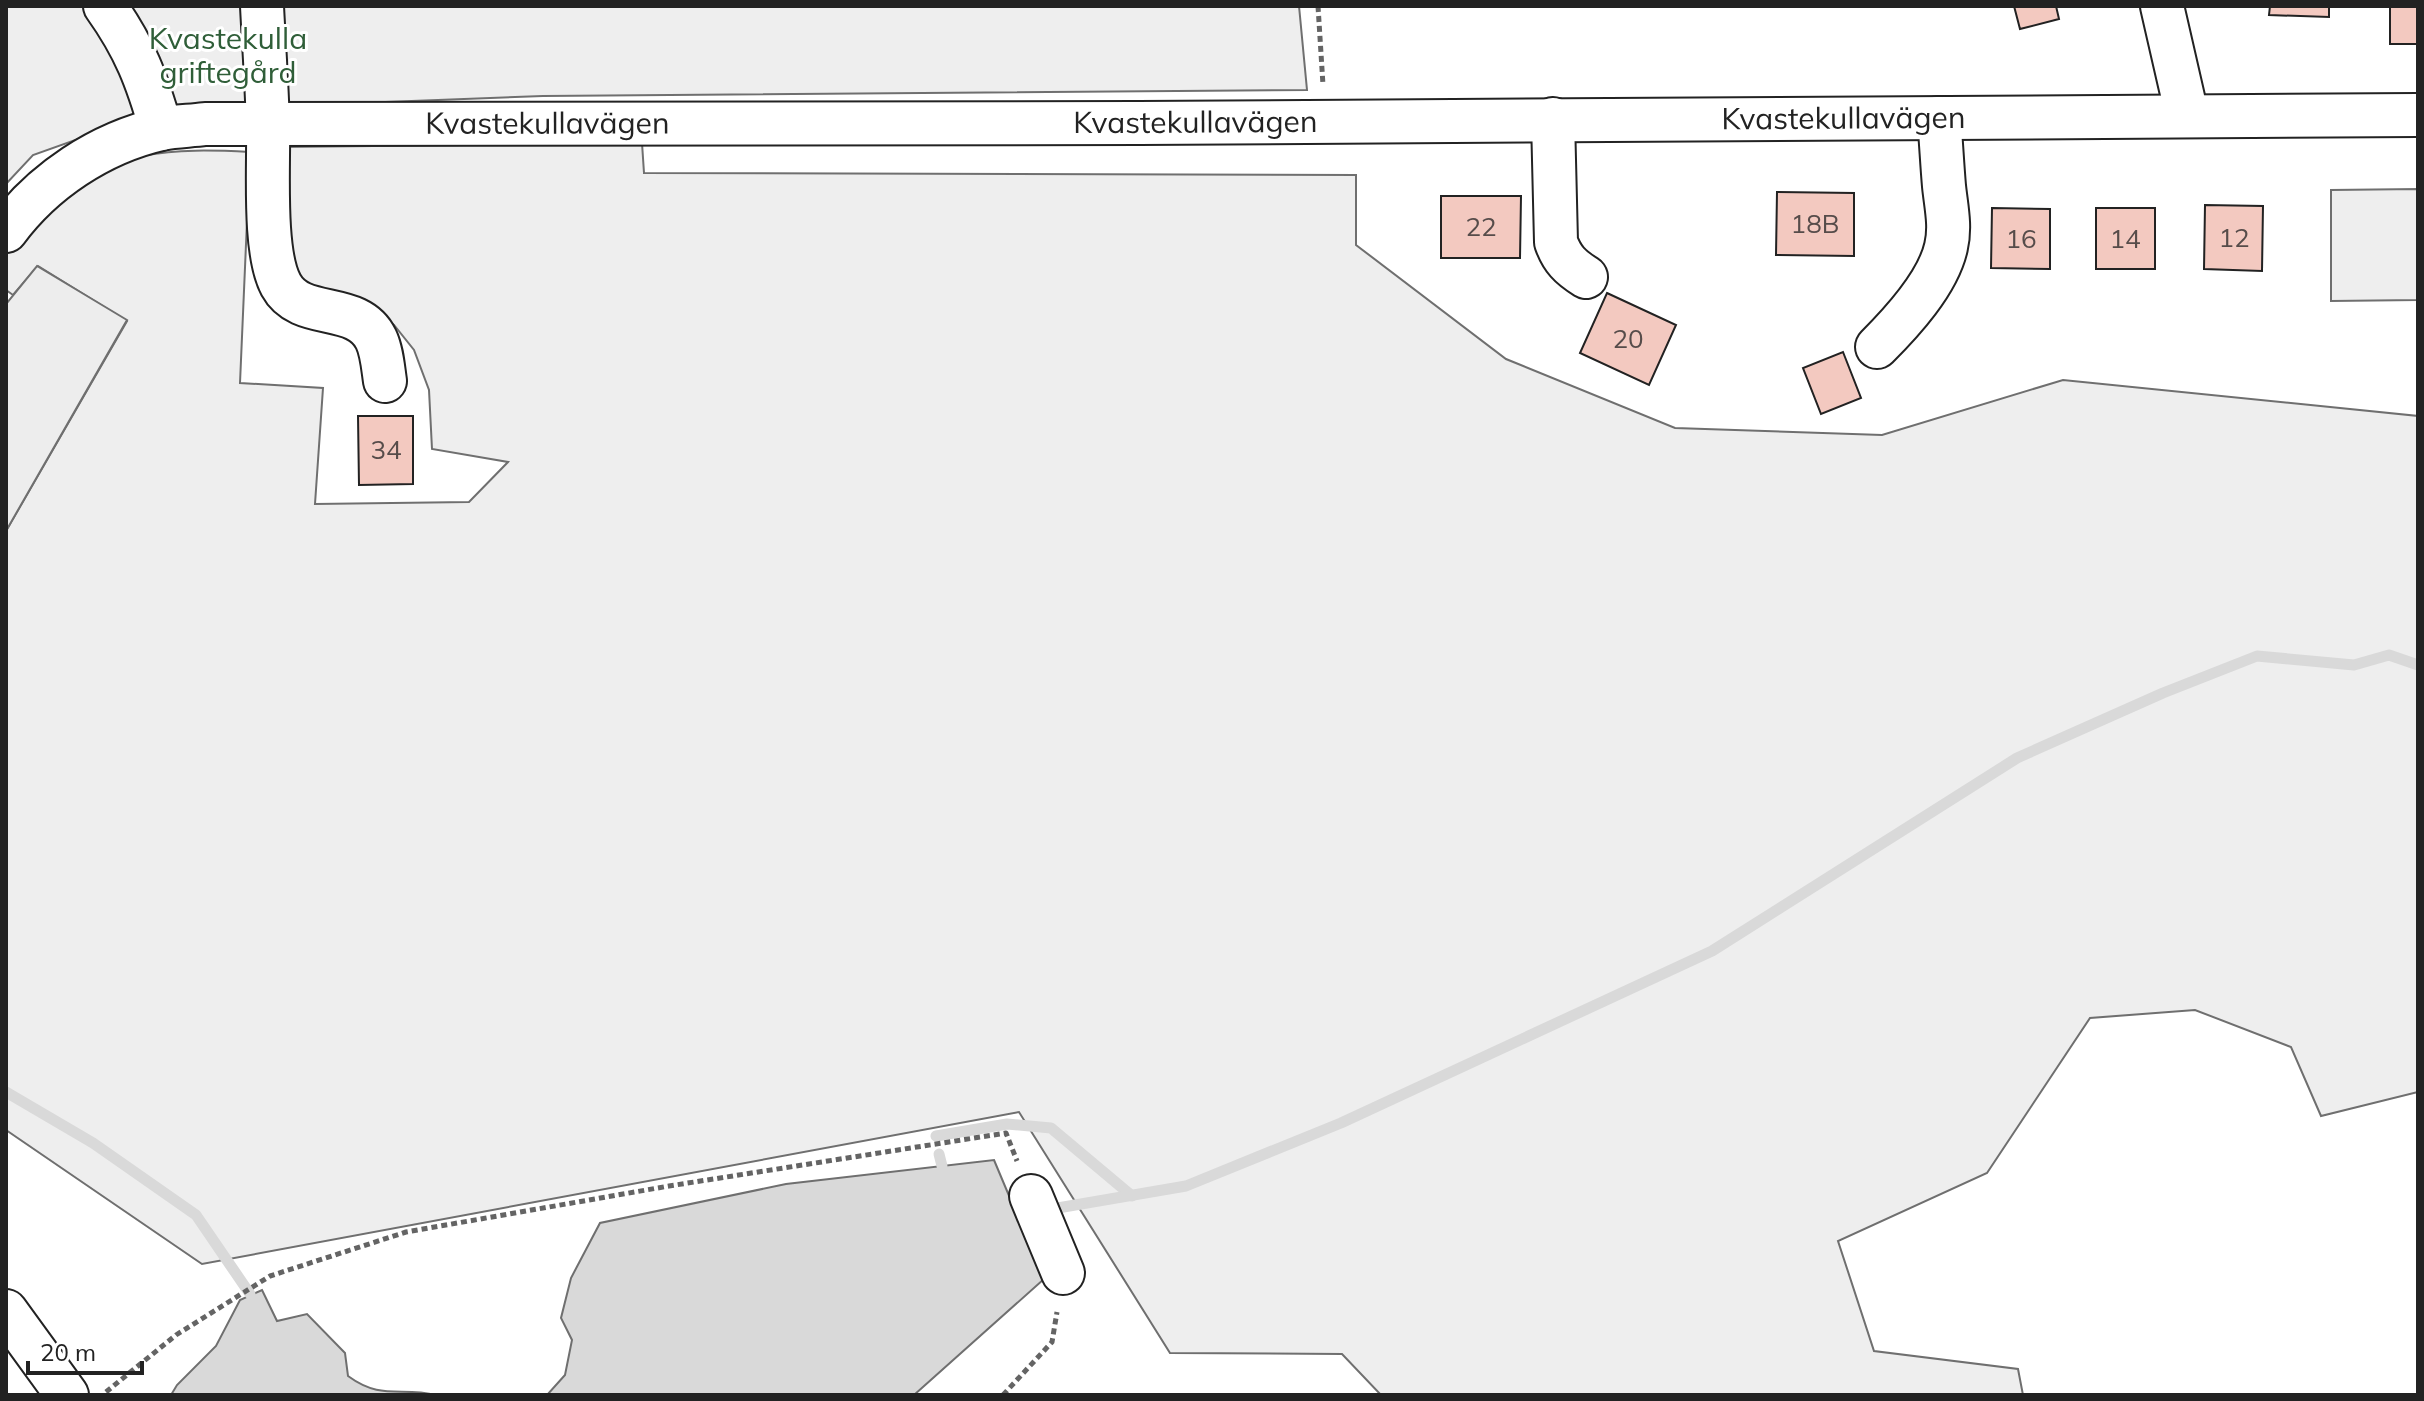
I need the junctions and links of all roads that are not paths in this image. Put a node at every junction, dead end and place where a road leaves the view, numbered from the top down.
1 (105, 6) edge
2 (262, 6) edge
3 (2162, 6) edge
4 (2187, 115) junction
5 (2418, 115) edge
6 (1939, 118) junction
7 (1553, 119) junction
8 (268, 122) junction
9 (161, 129) junction
10 (6, 231) edge
11 (1586, 277) dead end
12 (1877, 347) dead end
13 (385, 381) dead end
14 (1038, 1212) road end
15 (1063, 1273) road end
16 (8, 1314) edge
17 (67, 1395) edge

1 - 9 street
2 - 8 street
3 - 4 street
4 - 5 street, Kvastekullavägen
4 - 6 street, Kvastekullavägen
6 - 7 street, Kvastekullavägen
6 - 12 street
7 - 8 street, Kvastekullavägen
7 - 11 street
8 - 9 street, Kvastekullavägen
8 - 13 street
9 - 10 street, Kvastekullavägen
14 - 15 street
16 - 17 street

